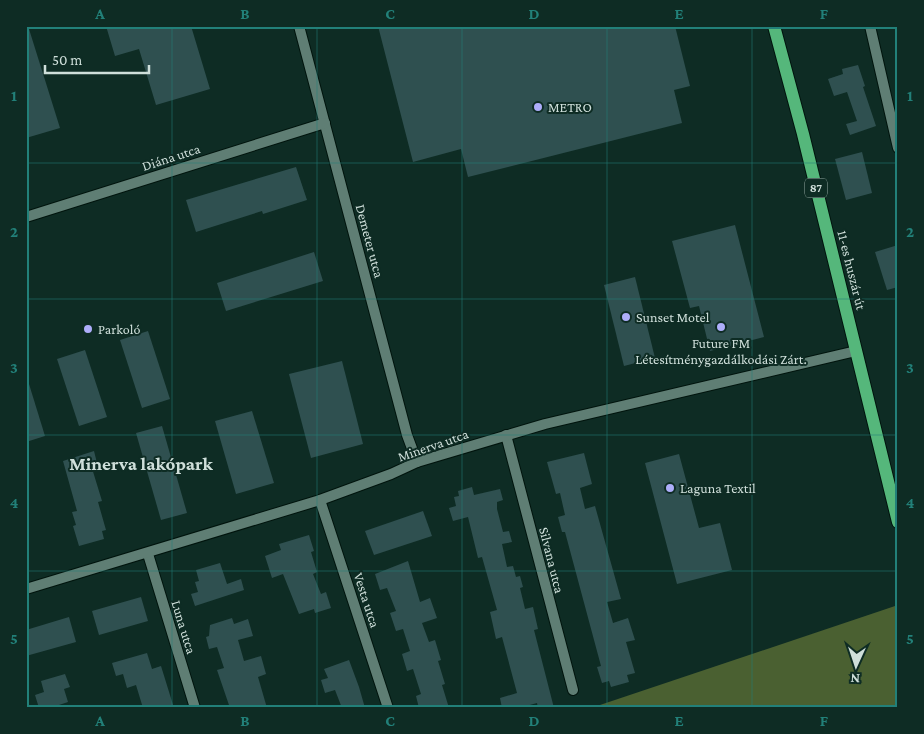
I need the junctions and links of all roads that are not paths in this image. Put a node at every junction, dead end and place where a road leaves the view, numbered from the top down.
1 (299, 26) edge
2 (774, 26) edge
3 (870, 26) edge
4 (325, 122) junction
5 (895, 129) edge
6 (898, 148) edge
7 (26, 217) edge
8 (856, 351) junction
9 (506, 435) junction
10 (418, 462) junction
11 (320, 500) junction
12 (898, 522) edge
13 (148, 554) junction
14 (26, 589) edge
15 (573, 690) dead end
16 (194, 708) edge
17 (388, 708) edge

1 - 4 street, Demeter utca
2 - 8 main road, 11-es huszár út / 87
3 - 5 street
4 - 7 street, Diána utca
4 - 10 street, Demeter utca
5 - 6 street
8 - 9 street, Minerva utca
8 - 12 main road, 11-es huszár út / 87
9 - 10 street, Minerva utca
9 - 15 street, Silvana utca
10 - 11 street, Minerva utca
11 - 13 street, Minerva utca
11 - 17 street, Vesta utca
13 - 14 street, Minerva utca
13 - 16 street, Luna utca

